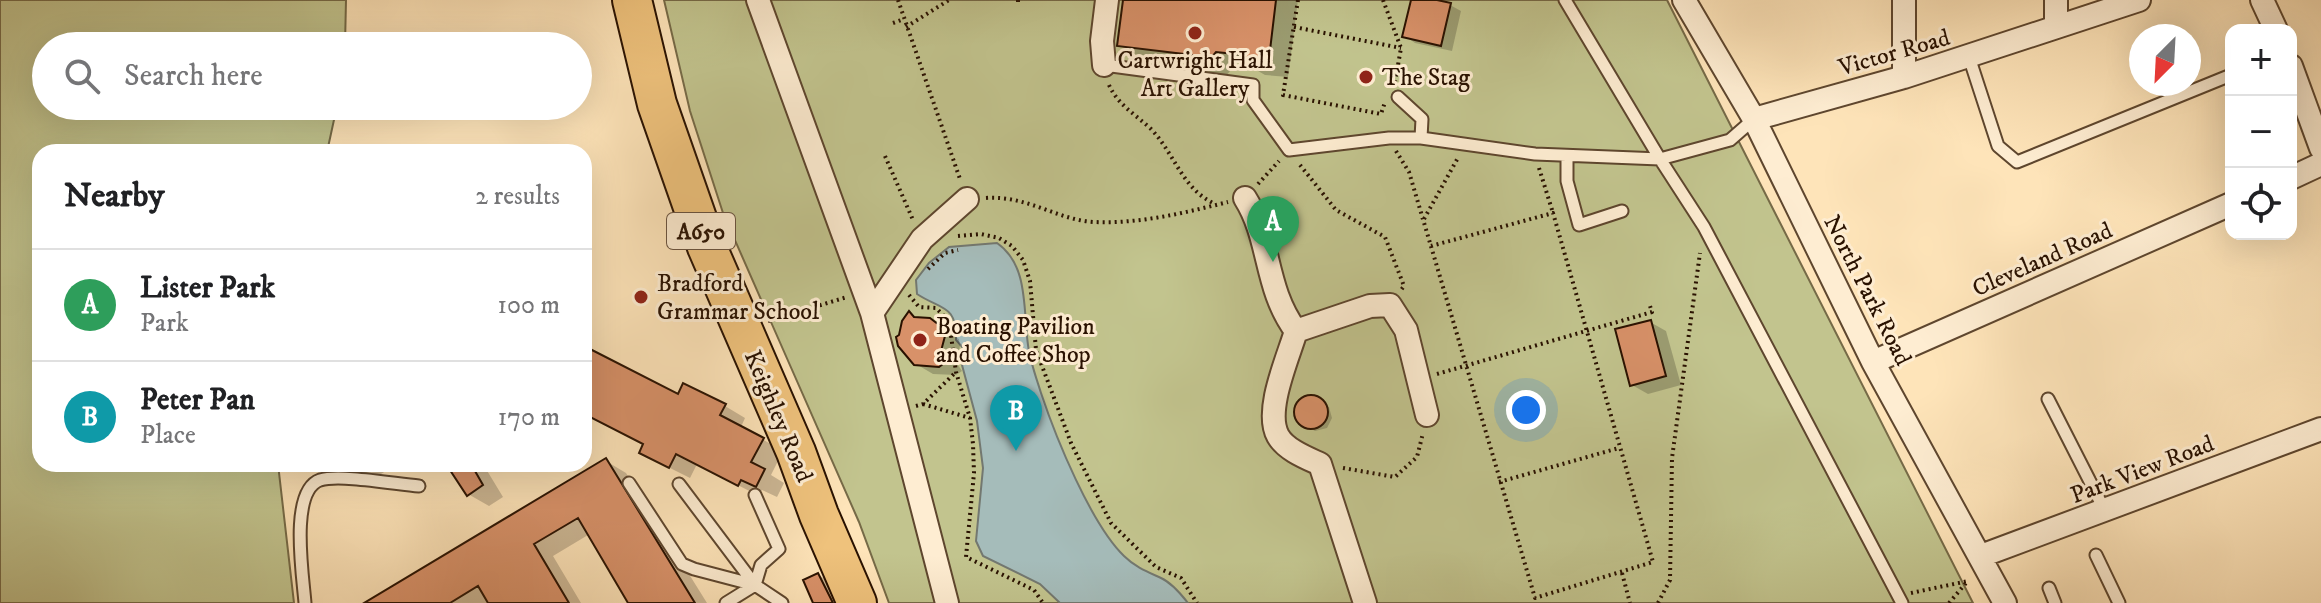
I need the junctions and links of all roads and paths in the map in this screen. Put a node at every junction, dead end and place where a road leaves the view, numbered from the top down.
1 (632, 0) edge
2 (758, 0) edge
3 (898, 0) edge
4 (949, 0) edge
5 (1107, 0) edge
6 (1298, 0) edge
7 (1383, 0) edge
8 (1565, 0) edge
9 (1684, 0) edge
10 (1904, 0) edge
11 (2056, 0) edge
12 (2139, 0) edge
13 (2262, 0) edge
14 (904, 19) junction
15 (893, 23) dead end
16 (2273, 24) edge
17 (906, 27) junction
18 (1294, 27) junction
19 (2056, 27) junction
20 (1401, 48) junction
21 (1969, 57) junction
22 (1104, 65) junction
23 (1904, 77) junction
24 (2225, 77) edge
25 (2297, 82) edge
26 (1395, 96) junction
27 (1754, 119) junction
28 (1389, 138) junction
29 (1421, 138) junction
30 (1466, 144) junction
31 (2321, 148) edge
32 (1289, 150) junction
33 (1535, 154) junction
34 (885, 156) dead end
35 (1567, 156) junction
36 (1660, 159) junction
37 (2321, 164) edge
38 (2297, 175) edge
39 (1245, 198) dead end
40 (967, 199) junction
41 (2225, 207) edge
42 (1622, 211) dead end
43 (1553, 213) junction
44 (1424, 221) junction
45 (1704, 227) junction
46 (922, 239) junction
47 (1431, 246) junction
48 (958, 250) dead end
49 (922, 277) dead end
50 (891, 284) junction
51 (868, 302) junction
52 (1390, 305) junction
53 (1650, 306) dead end
54 (771, 319) dead end
55 (1296, 331) junction
56 (1585, 331) junction
57 (1873, 362) junction
58 (1468, 366) junction
59 (956, 372) junction
60 (1420, 378) junction
61 (2048, 399) dead end
62 (923, 404) junction
63 (898, 410) junction
64 (1427, 415) joint
65 (970, 418) junction
66 (2321, 429) edge
67 (1619, 448) junction
68 (1320, 464) junction
69 (1499, 482) junction
70 (629, 483) dead end
71 (679, 484) dead end
72 (419, 486) dead end
73 (755, 495) dead end
74 (2105, 512) junction
75 (2096, 555) dead end
76 (1981, 556) junction
77 (1622, 573) junction
78 (1968, 581) dead end
79 (755, 585) junction
80 (2049, 588) dead end
81 (1900, 599) edge
82 (850, 601) edge
83 (305, 603) edge
84 (726, 603) edge
85 (782, 603) edge
86 (947, 603) edge
87 (1043, 603) edge
88 (1197, 603) edge
89 (1365, 603) edge
90 (1630, 603) edge
91 (1658, 603) edge
92 (2005, 603) edge
93 (2055, 603) edge
94 (2119, 603) edge

1 - 82 highway, Keighley Road / A650
2 - 51 street
3 - 14 path
4 - 17 path
5 - 22 street
6 - 18 path
7 - 20 path
8 - 36 lane
9 - 27 street, North Park Road
10 - 23 street
11 - 19 street
12 - 19 street, Victor Road
13 - 16 street
14 - 15 path
14 - 17 path
17 - 40 path
18 - 20 path
18 - 26 path
19 - 21 street, Victor Road
20 - 26 path
21 - 23 street, Victor Road
21 - 24 lane
22 - 32 lane
22 - 40 path
23 - 27 street, Victor Road
25 - 31 street
26 - 29 lane
27 - 36 lane
27 - 57 street, North Park Road
28 - 29 lane
28 - 32 lane
28 - 44 path
29 - 30 lane
30 - 33 lane
30 - 44 path
32 - 52 path
33 - 35 lane
33 - 43 path
34 - 46 path
35 - 36 lane
35 - 42 lane
36 - 45 lane
37 - 38 street
39 - 55 street
40 - 46 street
41 - 57 street, Cleveland Road
43 - 47 path
43 - 56 path
44 - 47 path
45 - 81 lane
45 - 91 path
46 - 50 street
46 - 88 path
47 - 58 path
48 - 49 path
50 - 51 street
50 - 59 path
51 - 54 path
51 - 63 street
52 - 55 street
52 - 60 street
53 - 56 path
55 - 68 street
56 - 58 path
56 - 67 path
57 - 76 street, North Park Road
58 - 60 path
58 - 69 path
59 - 62 path
59 - 65 path
60 - 64 street
61 - 74 lane
62 - 63 path
62 - 65 path
63 - 86 street
64 - 68 path
65 - 87 path
66 - 74 street, Park View Road
67 - 69 path
67 - 77 path
68 - 89 street
69 - 77 path
70 - 79 lane
71 - 79 lane
72 - 83 lane
73 - 79 lane
74 - 76 street, Park View Road
75 - 94 lane
76 - 92 street, North Park Road
77 - 90 path
78 - 81 path
79 - 84 lane
79 - 85 lane
80 - 93 lane

